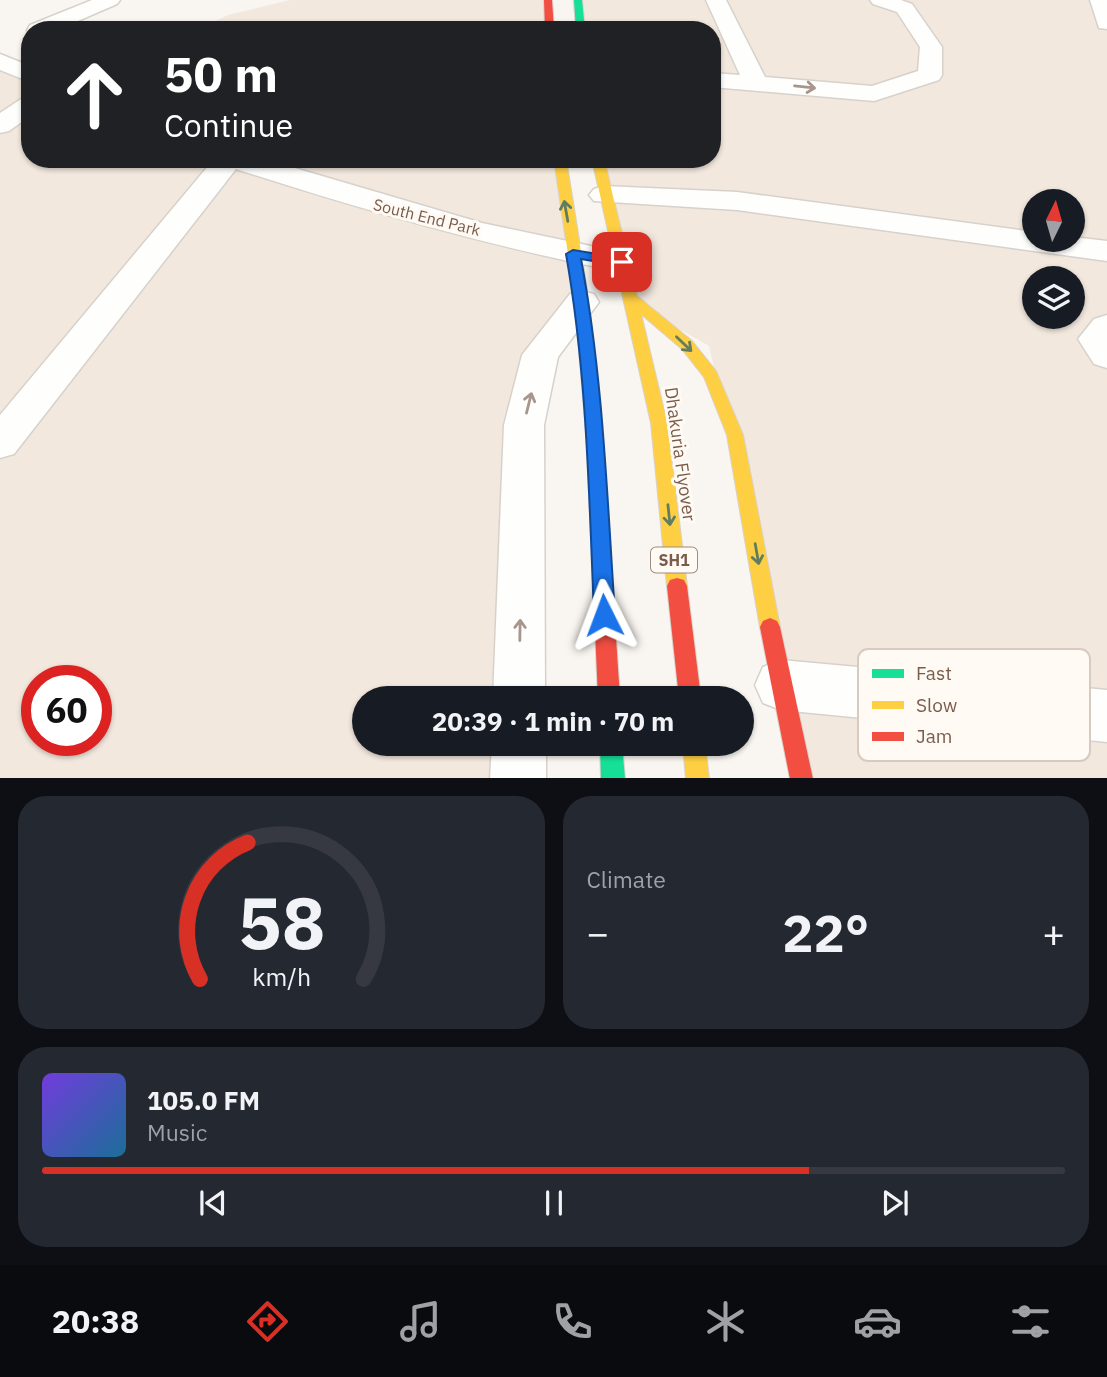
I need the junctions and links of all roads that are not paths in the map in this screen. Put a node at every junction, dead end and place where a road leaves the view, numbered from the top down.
1 (110, 0) edge
2 (548, 0) edge
3 (578, 0) edge
4 (716, 0) edge
5 (880, 0) edge
6 (1100, 0) edge
7 (63, 20) joint
8 (68, 21) edge
9 (549, 21) edge
10 (580, 21) edge
11 (1107, 23) edge
12 (721, 80) edge
13 (755, 82) junction
14 (21, 110) edge
15 (0, 125) edge
16 (222, 168) edge
17 (262, 168) edge
18 (561, 168) edge
19 (600, 168) edge
20 (604, 195) junction
21 (1107, 251) edge
22 (573, 254) junction
23 (622, 262) junction
24 (632, 299) junction
25 (582, 302) junction
26 (1107, 327) edge
27 (1107, 355) edge
28 (0, 443) edge
29 (781, 685) junction
30 (519, 686) edge
31 (608, 686) edge
32 (689, 686) edge
33 (858, 692) edge
34 (519, 756) edge
35 (612, 756) edge
36 (695, 756) edge
37 (518, 778) edge
38 (613, 778) edge
39 (698, 778) edge
40 (802, 778) edge

1 - 7 street
2 - 9 main road
3 - 10 main road
4 - 13 street
13 -> 5 street
6 - 11 street
7 - 8 street
12 - 13 street
14 - 15 street
16 - 28 street
17 - 22 street, South End Park
22 -> 18 main road
19 - 20 main road, SH1
20 - 21 street
20 - 23 main road, SH1
22 - 23 street, South End Park
22 - 25 main road
23 - 24 main road, SH1
24 -> 29 main road
24 -> 32 main road, Dhakuria Flyover / SH1
30 -> 25 street
25 - 31 main road
26 - 27 street
29 - 33 street
29 - 40 main road
34 - 37 street
35 - 38 main road
36 - 39 main road

